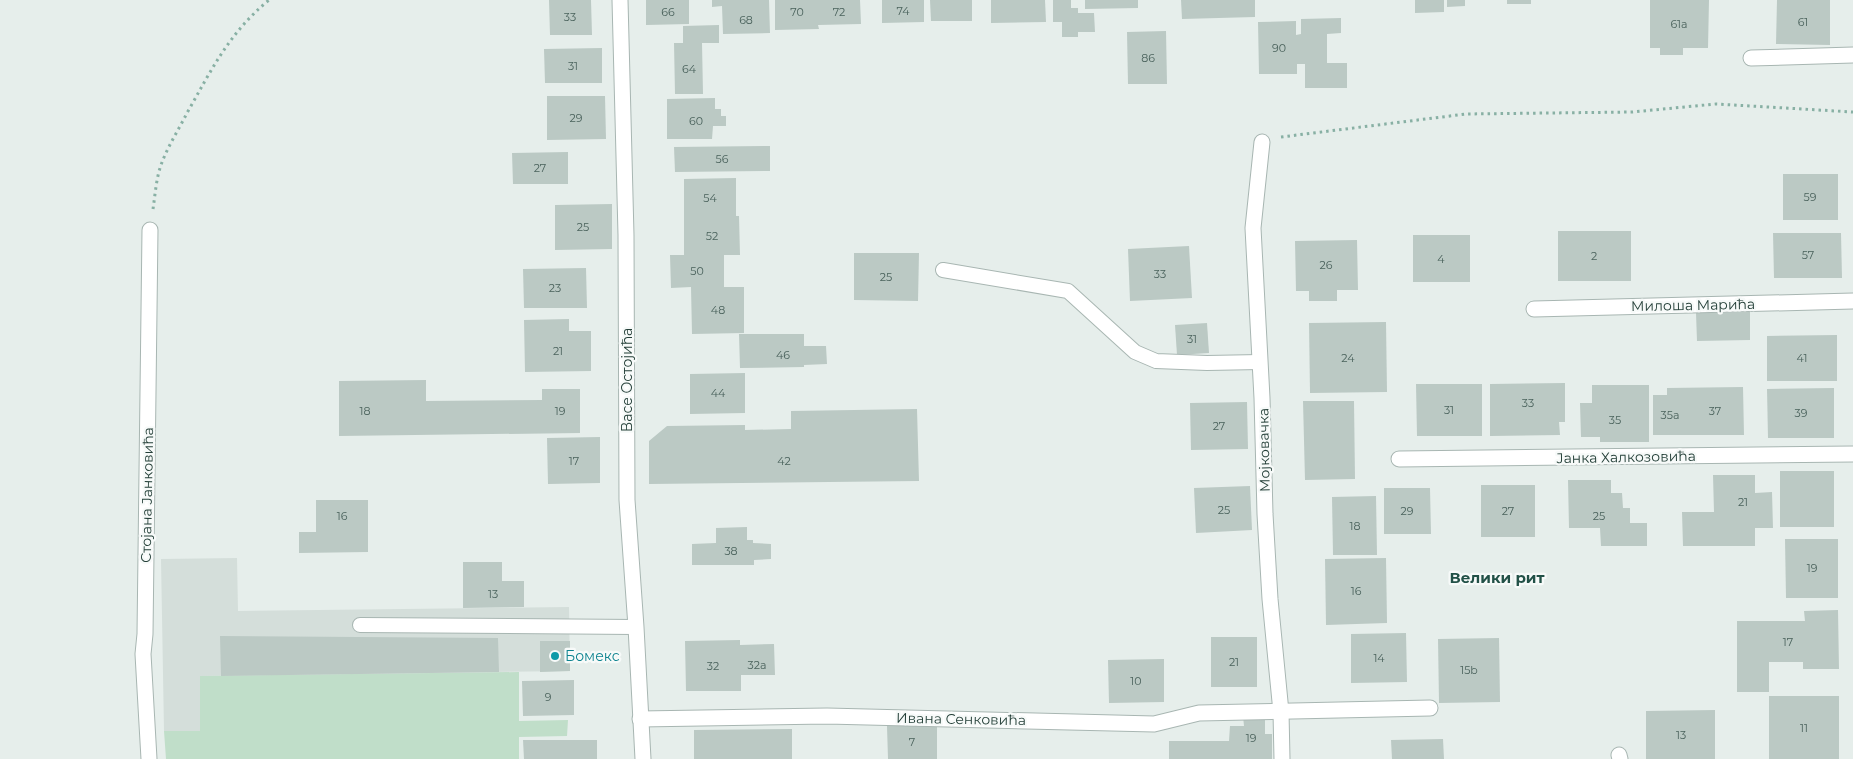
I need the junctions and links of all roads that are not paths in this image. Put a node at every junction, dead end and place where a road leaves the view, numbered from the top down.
1 (620, 0) edge
2 (1853, 55) edge
3 (1751, 58) dead end
4 (1262, 142) road end
5 (150, 230) road end
6 (943, 270) dead end
7 (1853, 301) edge
8 (1534, 309) dead end
9 (1260, 362) junction
10 (1853, 454) edge
11 (1399, 459) dead end
12 (360, 625) dead end
13 (636, 627) junction
14 (1430, 708) dead end
15 (1281, 712) junction
16 (640, 719) junction
17 (149, 759) edge
18 (643, 759) edge
19 (1282, 759) edge

1 - 13 street, Васе Остојића
2 - 3 street
4 - 9 street, Мојковачка
5 - 17 street, Стојана Јанковића
6 - 9 lane
7 - 8 street, Милоша Марића
9 - 15 street, Мојковачка
10 - 11 street, Јанка Халкозовића
12 - 13 lane
13 - 16 street, Васе Остојића
14 - 15 street, Ивана Сенковића
15 - 16 street, Ивана Сенковића
15 - 19 street, Мојковачка
16 - 18 street, Васе Остојића

